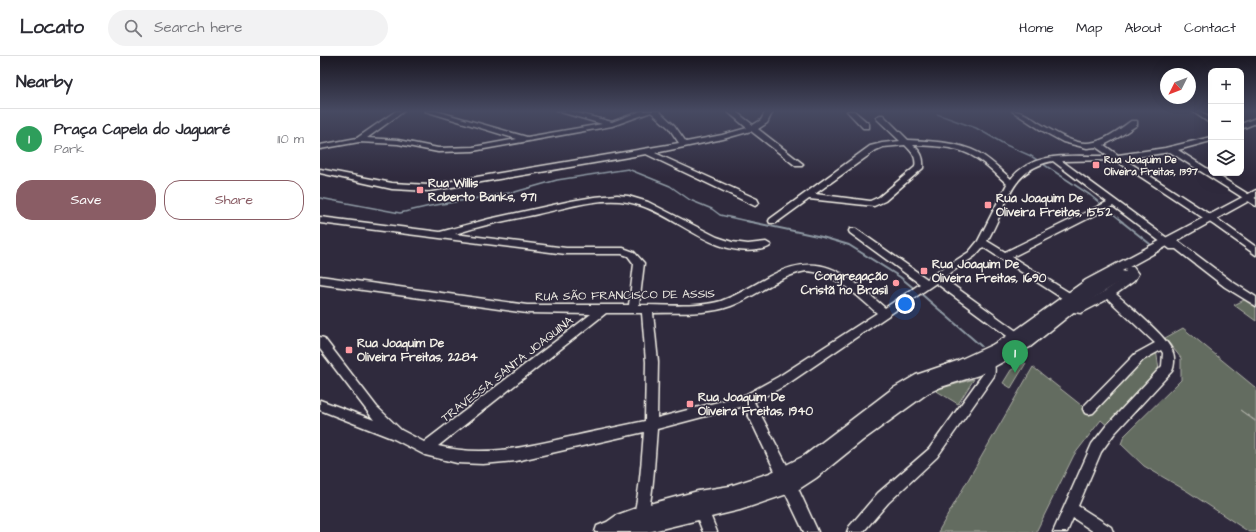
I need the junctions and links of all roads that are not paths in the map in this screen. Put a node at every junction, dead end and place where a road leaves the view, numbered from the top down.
1 (369, 133) edge
2 (505, 133) edge
3 (564, 133) edge
4 (678, 133) edge
5 (738, 133) edge
6 (761, 133) edge
7 (896, 133) edge
8 (1054, 133) edge
9 (1117, 133) edge
10 (359, 140) junction
11 (528, 140) junction
12 (1208, 140) edge
13 (906, 143) junction
14 (684, 145) junction
15 (1098, 145) junction
16 (320, 147) edge
17 (1170, 149) junction
18 (647, 152) junction
19 (1118, 158) junction
20 (1052, 160) junction
21 (799, 164) dead end
22 (320, 171) edge
23 (1011, 184) junction
24 (807, 196) junction
25 (1254, 199) edge
26 (755, 203) dead end
27 (1111, 204) junction
28 (320, 220) edge
29 (772, 221) dead end
30 (1214, 221) junction
31 (853, 231) dead end
32 (439, 235) junction
33 (982, 242) junction
34 (1172, 243) junction
35 (766, 245) dead end
36 (1256, 252) edge
37 (1006, 256) junction
38 (1130, 270) junction
39 (936, 278) junction
40 (320, 280) edge
41 (924, 286) junction
42 (1109, 294) junction
43 (1256, 302) edge
44 (1072, 303) junction
45 (634, 308) junction
46 (647, 308) junction
47 (604, 309) junction
48 (884, 313) junction
49 (1021, 340) junction
50 (320, 341) edge
51 (1164, 344) junction
52 (987, 359) junction
53 (746, 400) junction
54 (320, 405) edge
55 (1089, 408) dead end
56 (651, 425) junction
57 (397, 434) junction
58 (425, 449) junction
59 (787, 479) junction
60 (699, 505) junction
61 (1071, 509) junction
62 (639, 524) edge
63 (608, 530) edge
64 (710, 532) edge
65 (811, 532) edge
66 (854, 532) edge
67 (1060, 532) edge
68 (1106, 532) edge

1 - 10 street
2 - 11 street
3 - 11 street
4 - 14 street
5 - 14 street
6 - 21 street
7 - 13 street
8 - 15 street
9 - 15 street
10 - 11 street
10 - 16 street
12 - 17 street
13 - 23 street
13 - 24 street
13 - 24 street
14 - 18 street
15 - 19 street
17 - 19 street
17 - 25 street
18 - 22 street
18 - 26 street
19 - 20 street
19 - 30 street
20 - 23 street
20 - 27 street
23 - 33 street
24 - 29 street
25 - 30 main road
27 - 34 street
27 - 37 street
28 - 32 street
30 - 34 main road
30 - 36 street
31 - 41 street
32 - 35 street
32 - 45 street
33 - 37 street
33 - 39 street
34 - 38 main road
34 - 43 street
34 - 44 main road
37 - 44 street
38 - 42 street
38 - 44 main road
39 - 41 street
39 - 49 street
40 - 47 street, RUA SÃO FRANCISCO DE ASSIS
41 - 48 street
42 - 44 street
42 - 51 street
44 - 49 main road
45 - 46 street, RUA SÃO FRANCISCO DE ASSIS
45 - 47 street, RUA SÃO FRANCISCO DE ASSIS
46 - 48 street, RUA SÃO FRANCISCO DE ASSIS
46 - 56 street
47 - 58 street, TRAVESSA SANTA JOAQUINA
48 - 53 street
49 - 52 main road
50 - 57 street
51 - 55 street
51 - 61 street
52 - 59 main road
52 - 66 street
53 - 56 street
53 - 59 street
54 - 57 street
56 - 58 street
56 - 62 street
57 - 58 street
59 - 60 main road
59 - 65 street
60 - 62 main road
60 - 64 street
61 - 67 street
61 - 68 street
62 - 63 main road

